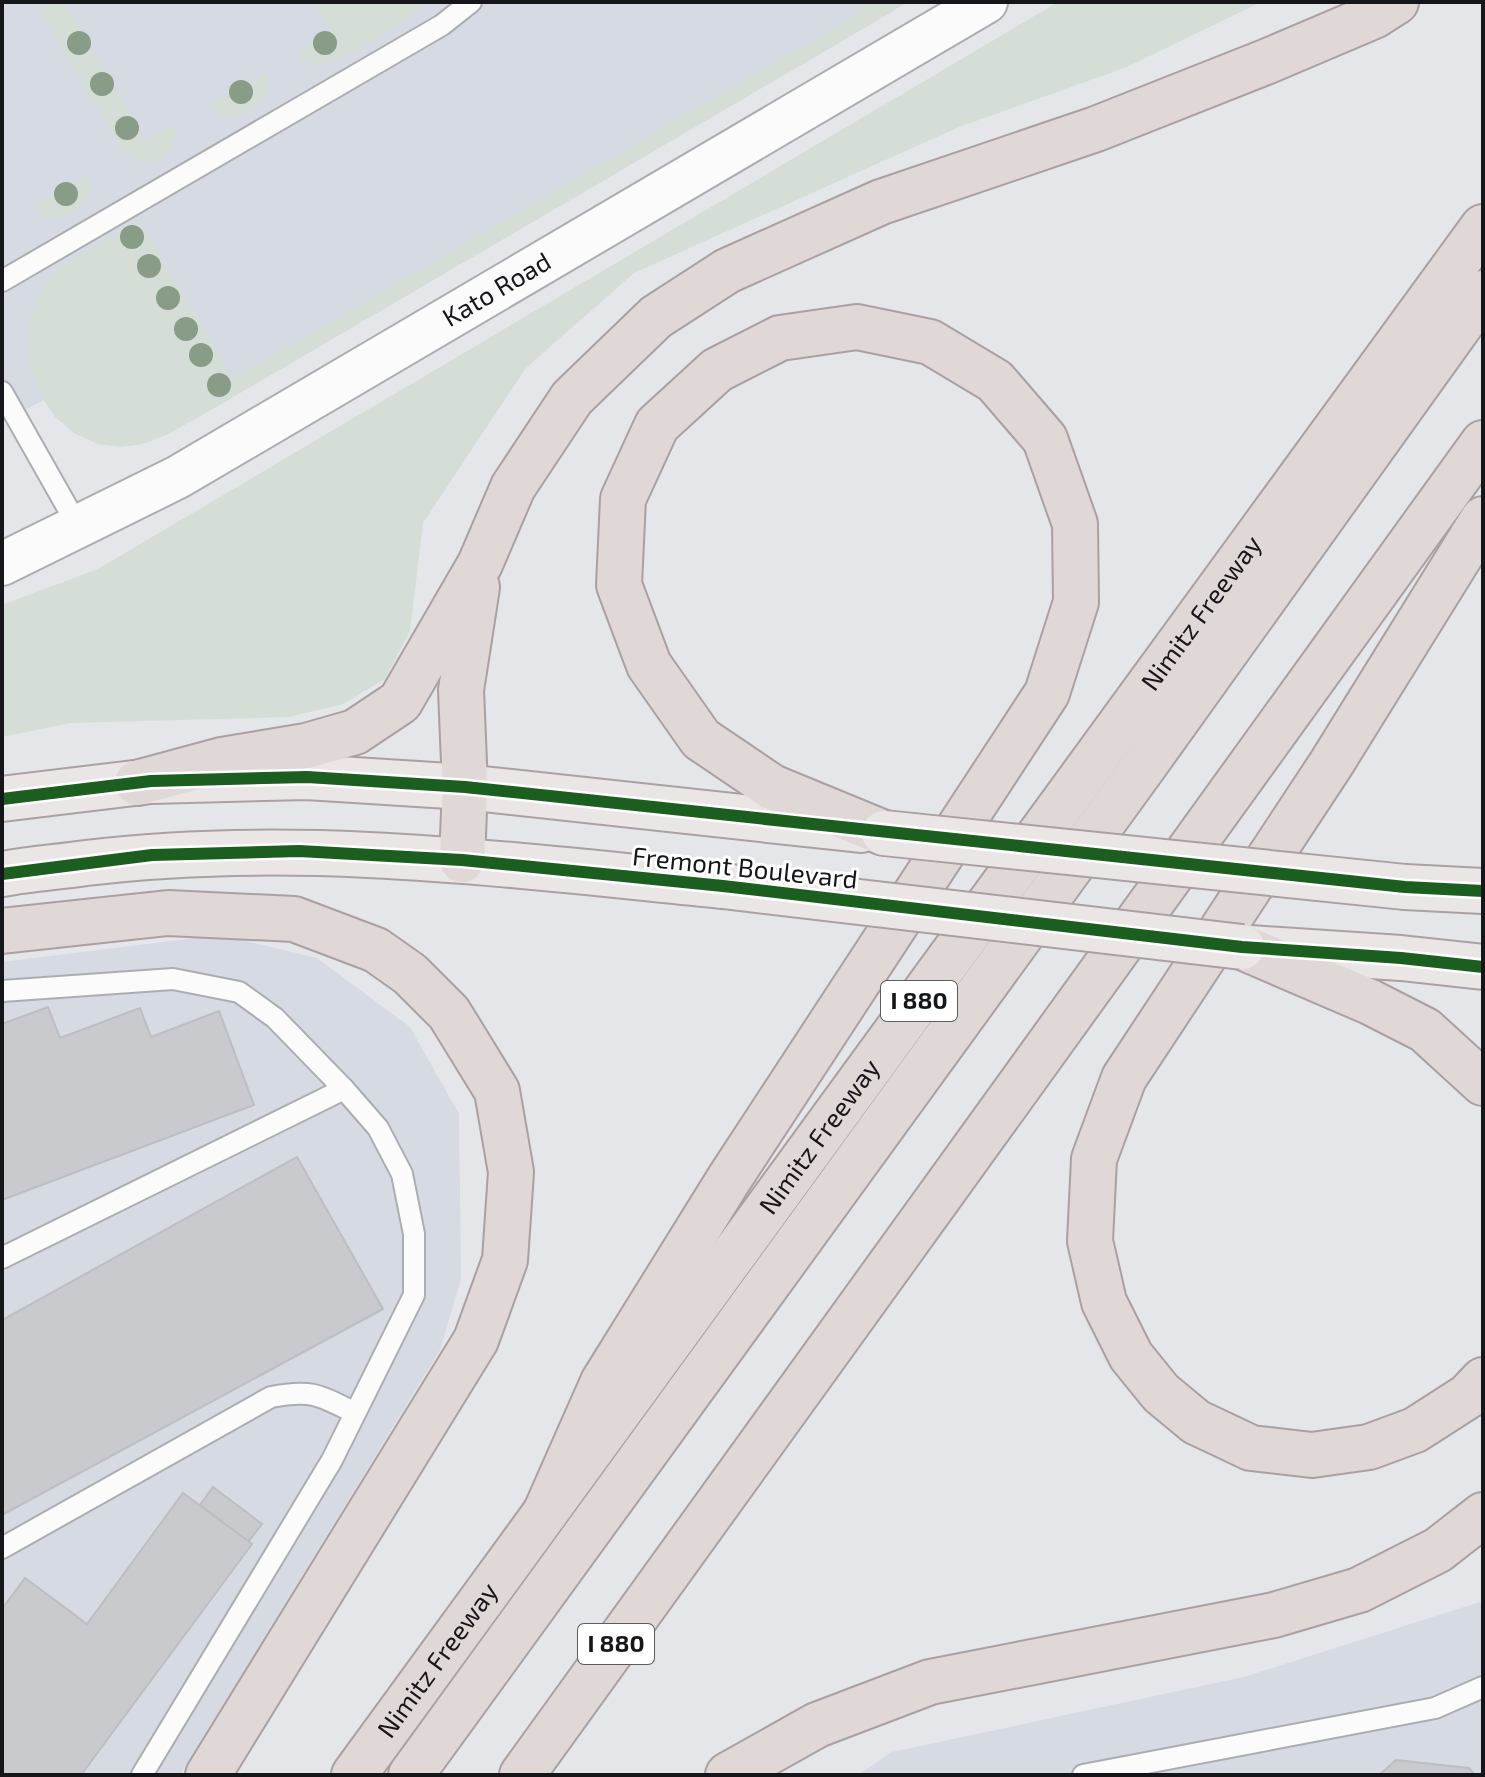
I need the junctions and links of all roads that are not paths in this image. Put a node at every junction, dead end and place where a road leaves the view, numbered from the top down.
1 (471, 2) edge
2 (986, 2) edge
3 (1396, 2) edge
4 (1483, 227) edge
5 (2, 281) edge
6 (1483, 293) edge
7 (2, 392) edge
8 (1483, 443) edge
9 (1483, 519) edge
10 (79, 528) junction
11 (2, 564) edge
12 (480, 564) junction
13 (137, 783) junction
14 (465, 787) junction
15 (2, 799) edge
16 (759, 802) junction
17 (884, 833) joint
18 (462, 860) junction
19 (2, 874) edge
20 (1483, 891) edge
21 (2, 931) edge
22 (1242, 947) junction
23 (1483, 967) edge
24 (2, 991) edge
25 (1483, 1083) edge
26 (344, 1089) junction
27 (2, 1258) edge
28 (1483, 1380) edge
29 (355, 1413) junction
30 (546, 1511) junction
31 (1483, 1515) edge
32 (2, 1548) edge
33 (1483, 1687) edge
34 (142, 1775) edge
35 (208, 1775) edge
36 (354, 1775) edge
37 (411, 1775) edge
38 (522, 1775) edge
39 (728, 1775) edge
40 (1083, 1775) edge

1 - 5 lane
2 - 10 street, Kato Road
3 - 12 highway
4 - 30 highway, Nimitz Freeway / I 880
6 - 37 highway, I 880
7 - 10 lane
8 - 38 highway, I 880
9 - 28 highway
10 - 11 street, Kato Road
12 - 13 highway
12 - 14 highway
13 - 14 main road, Fremont Boulevard
13 - 15 main road, Fremont Boulevard
14 - 16 main road, Fremont Boulevard
14 - 18 highway
16 - 17 highway
16 - 30 highway
17 - 20 main road, bridge
18 - 19 main road, Fremont Boulevard
18 - 22 main road, Fremont Boulevard, bridge
21 - 35 highway
22 - 23 main road, Fremont Boulevard
22 - 25 highway
24 - 26 lane
26 - 27 lane
26 - 29 lane
29 - 32 lane
29 - 34 lane
30 - 36 highway, Nimitz Freeway / I 880
31 - 39 highway
33 - 40 lane

